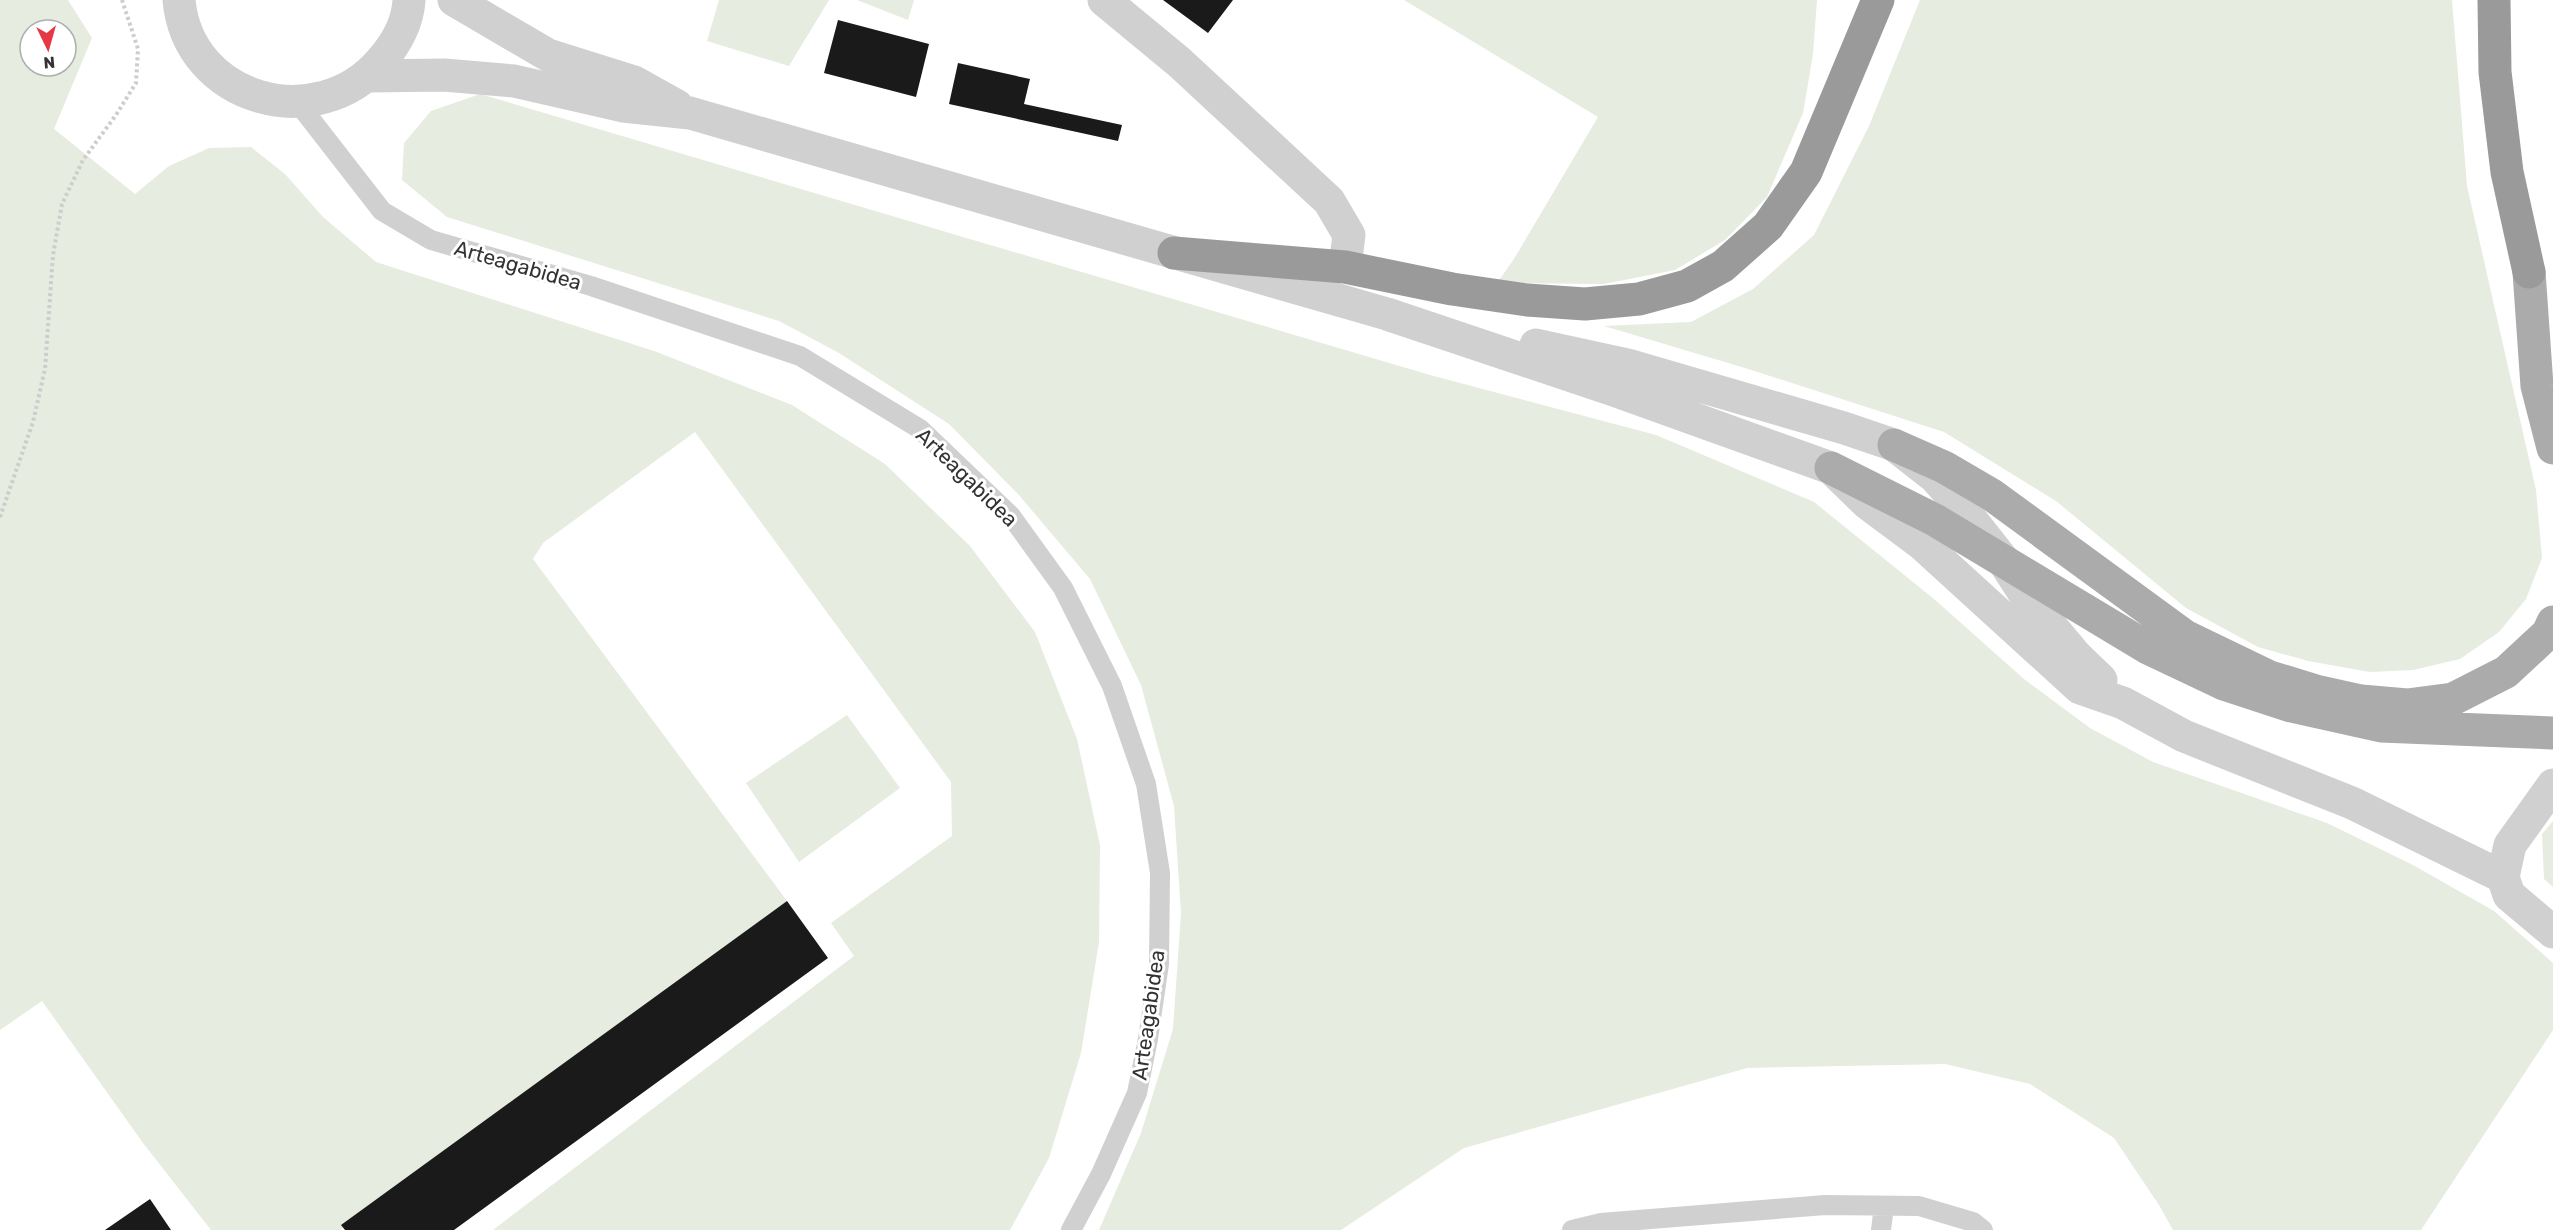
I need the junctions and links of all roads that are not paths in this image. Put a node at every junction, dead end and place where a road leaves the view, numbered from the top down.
1 (179, 0) edge
2 (409, 0) edge
3 (454, 0) edge
4 (1104, 0) edge
5 (1878, 0) edge
6 (2494, 0) edge
7 (369, 76) junction
8 (298, 103) junction
9 (690, 112) junction
10 (1174, 253) junction
11 (1345, 267) junction
12 (2529, 272) junction
13 (1387, 314) junction
14 (2553, 339) edge
15 (1894, 445) junction
16 (2553, 448) edge
17 (1831, 468) junction
18 (2003, 560) junction
19 (2553, 622) edge
20 (2123, 703) junction
21 (2553, 733) edge
22 (2553, 785) edge
23 (2503, 877) junction
24 (2553, 932) edge
25 (1884, 1206) junction
26 (1706, 1215) junction
27 (1071, 1230) edge
28 (1572, 1230) edge
29 (1652, 1230) edge
30 (1881, 1230) edge
31 (1983, 1230) edge

1 - 8 street
2 - 7 street
3 - 9 street
4 - 11 street
5 - 11 highway
6 - 12 highway
7 - 8 street
7 - 9 street
8 - 27 lane, Arteagabidea
9 - 10 street
10 - 11 highway
10 - 13 street
12 - 14 main road
12 - 16 main road
13 - 15 street
13 - 17 street
15 - 18 street
15 - 19 main road
17 - 18 main road
17 - 20 street
18 - 20 street
18 - 21 main road
20 - 23 street
22 - 23 street
23 - 24 street
25 - 26 lane
25 - 30 lane
25 - 31 lane
26 - 28 lane
26 - 29 lane

